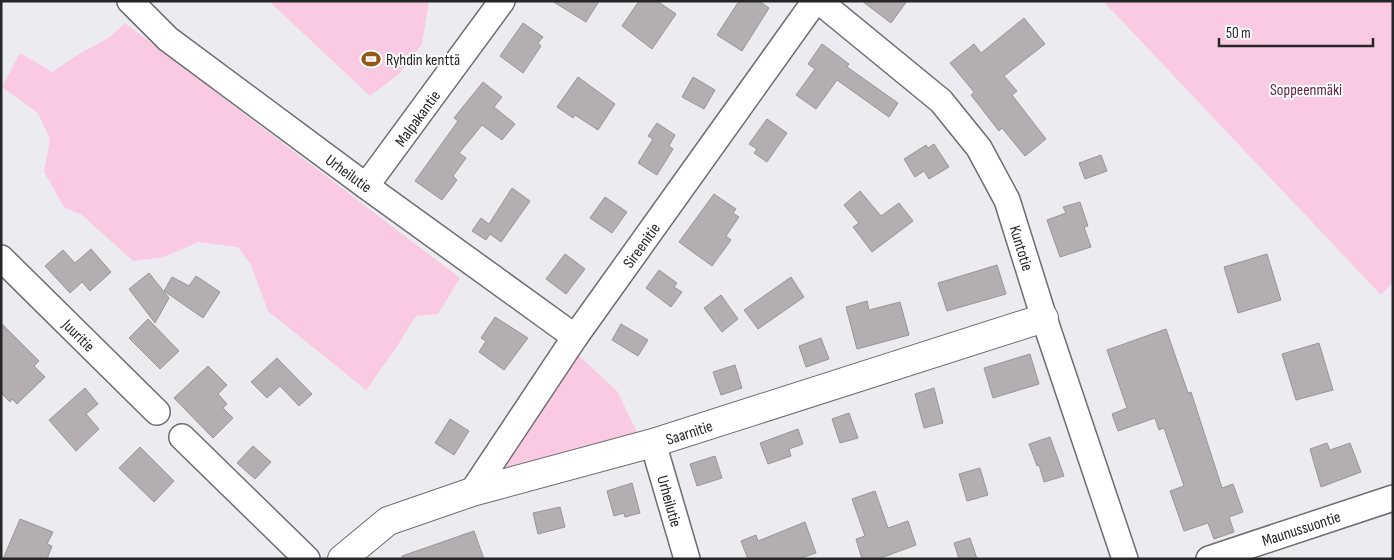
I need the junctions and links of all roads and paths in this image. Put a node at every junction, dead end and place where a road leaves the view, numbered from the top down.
1 (130, 1) edge
2 (502, 1) edge
3 (815, 1) edge
4 (819, 1) edge
5 (366, 186) junction
6 (1, 258) edge
7 (1044, 318) junction
8 (575, 337) junction
9 (157, 412) dead end
10 (182, 437) dead end
11 (653, 443) junction
12 (472, 492) junction
13 (1393, 498) edge
14 (307, 559) edge
15 (342, 559) edge
16 (687, 559) edge
17 (1126, 559) edge
18 (1208, 559) edge

1 - 5 street, Urheilutie
2 - 5 street, Malpakantie
3 - 8 street, Sireenitie
4 - 7 street, Kuntotie
5 - 8 street, Urheilutie
6 - 9 street, Juuritie
7 - 11 street, Saarnitie
7 - 17 street, Kuntotie
8 - 12 street, Sireenitie
10 - 14 street
11 - 12 street, Saarnitie
11 - 16 street, Urheilutie
12 - 15 street, Saarnitie
13 - 18 street, Maunussuontie

